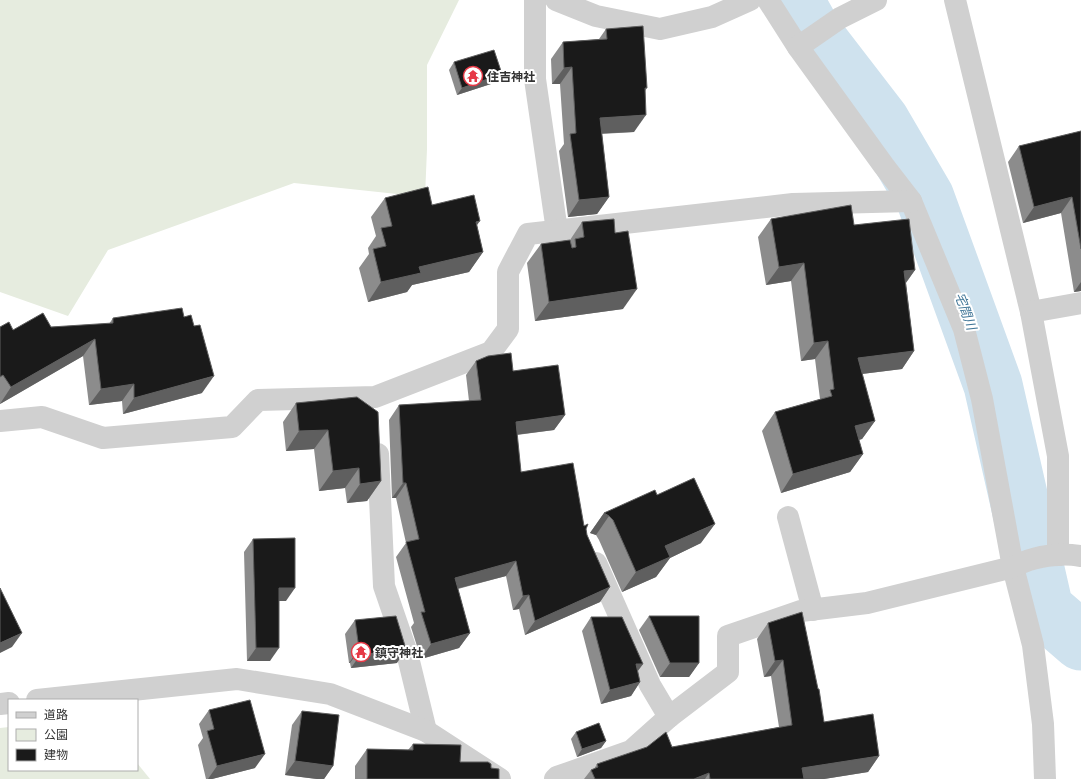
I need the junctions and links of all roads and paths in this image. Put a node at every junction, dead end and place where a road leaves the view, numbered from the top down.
1 (535, 0) edge
2 (556, 0) edge
3 (750, 0) edge
4 (768, 0) edge
5 (876, 0) edge
6 (955, 0) edge
7 (799, 46) junction
8 (911, 201) junction
9 (557, 231) junction
10 (1081, 303) edge
11 (1031, 312) junction
12 (0, 421) edge
13 (377, 436) edge
14 (788, 518) dead end
15 (588, 546) edge
16 (1053, 556) junction
17 (1081, 556) edge
18 (1016, 565) junction
19 (812, 610) junction
20 (47, 699) edge
21 (669, 717) junction
22 (426, 731) junction
23 (500, 779) edge
24 (555, 779) edge
25 (1045, 779) edge

1 - 9 street
2 - 3 street
4 - 7 street
5 - 7 street
6 - 11 street
7 - 8 street
8 - 9 street
8 - 18 street
9 - 12 street
10 - 11 street
11 - 16 street
13 - 22 street
14 - 19 street
15 - 21 street
16 - 17 street
16 - 18 street
18 - 19 street
18 - 25 street
19 - 21 street
20 - 22 street
21 - 24 street
22 - 23 street

